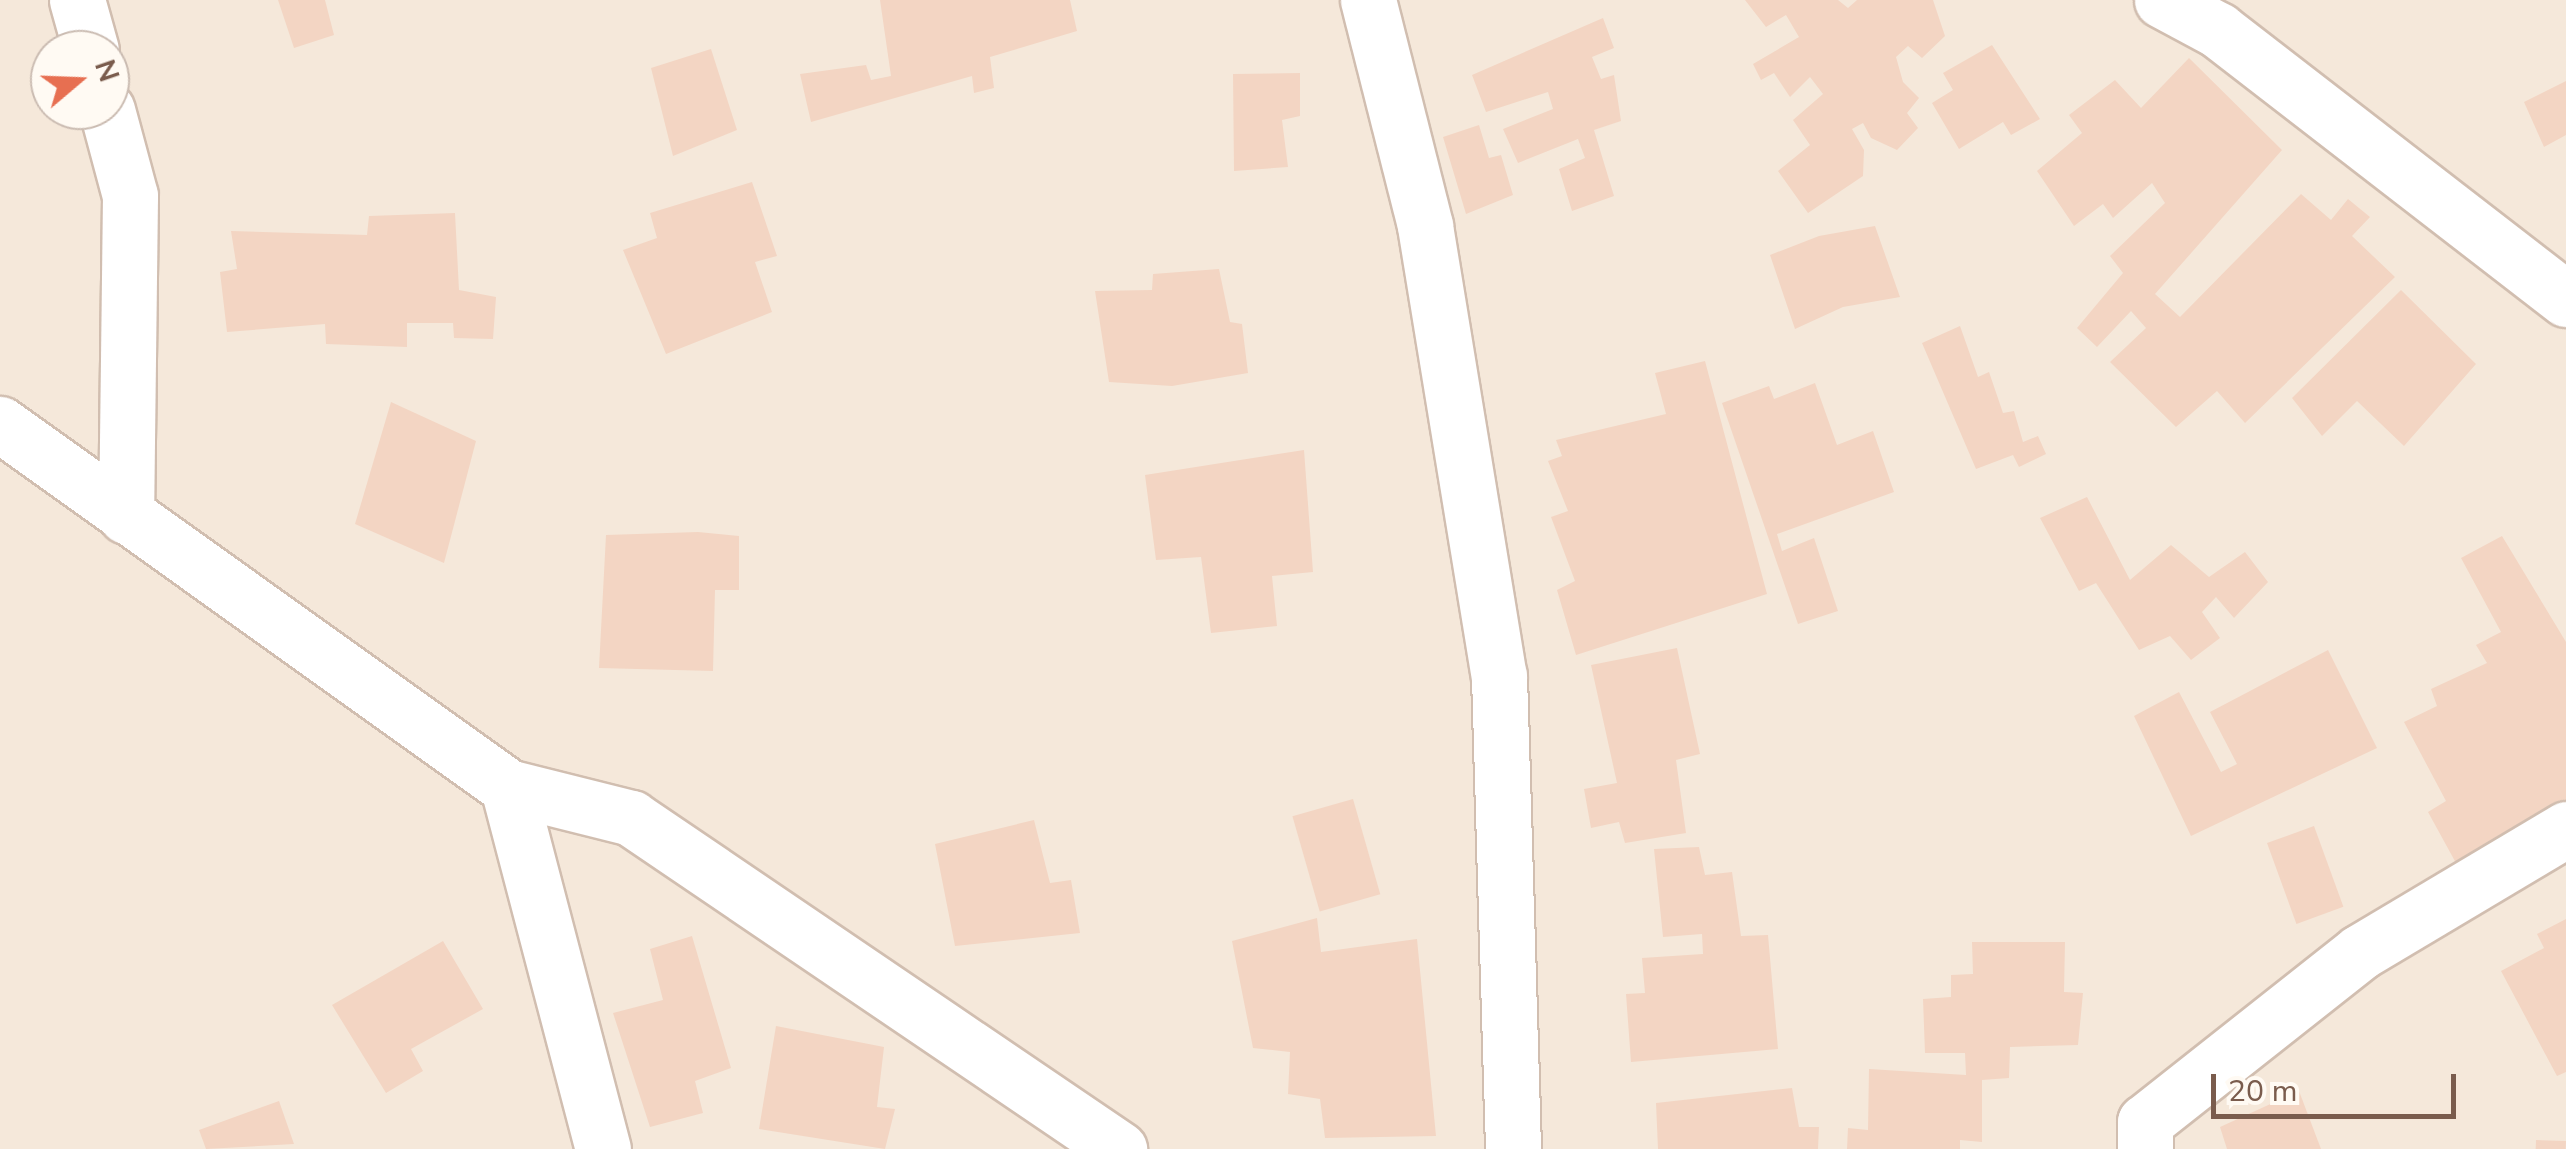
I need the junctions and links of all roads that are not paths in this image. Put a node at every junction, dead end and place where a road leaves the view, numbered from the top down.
1 (77, 0) edge
2 (1368, 0) edge
3 (2162, 0) edge
4 (2228, 15) edge
5 (85, 30) edge
6 (112, 130) edge
7 (2566, 299) edge
8 (0, 424) edge
9 (126, 516) junction
10 (508, 787) junction
11 (2566, 828) edge
12 (603, 1149) edge
13 (1119, 1149) edge
14 (1513, 1149) edge
15 (2145, 1149) edge

1 - 5 street
2 - 14 street
3 - 4 street
4 - 7 street
6 - 9 street
8 - 9 street
9 - 10 street
10 - 12 street
10 - 13 street
11 - 15 street

